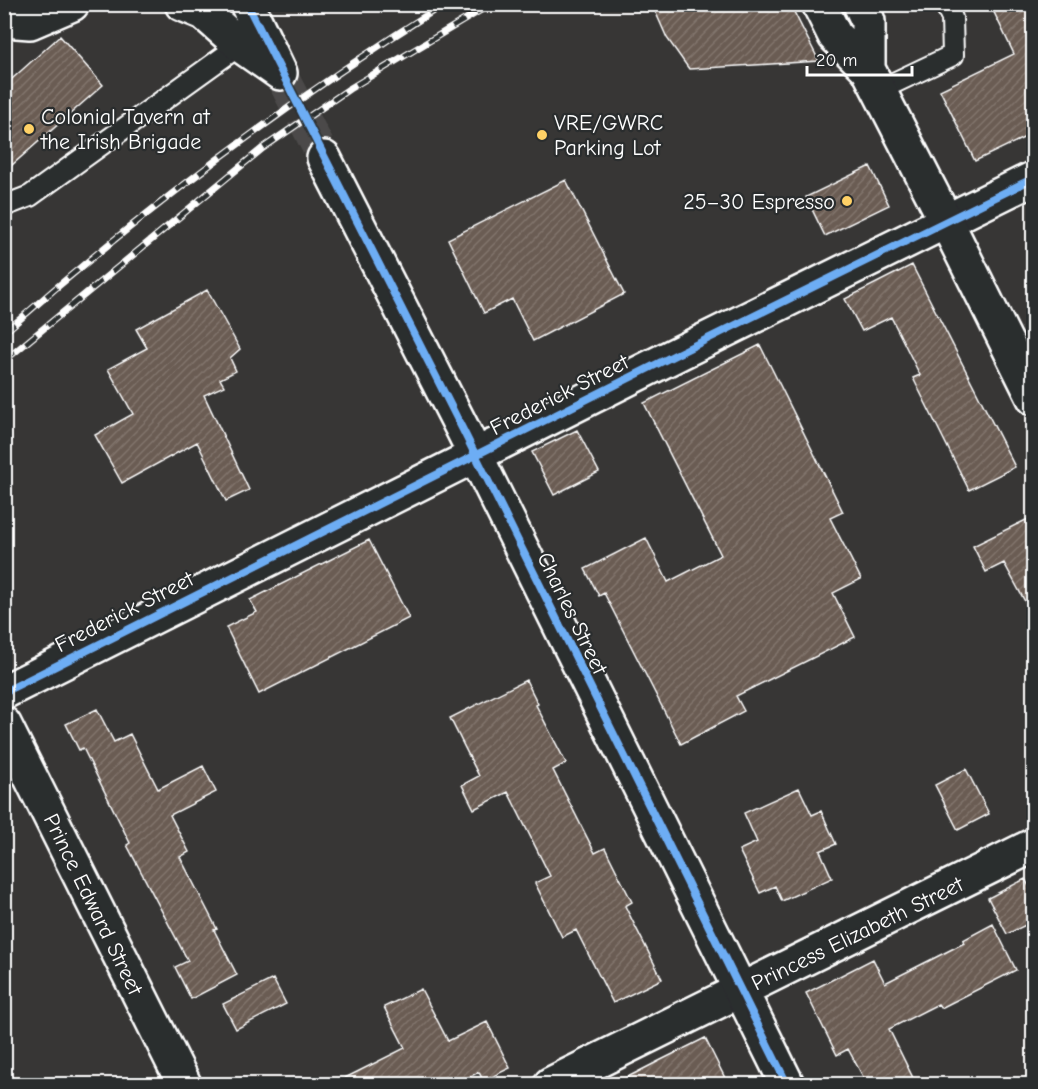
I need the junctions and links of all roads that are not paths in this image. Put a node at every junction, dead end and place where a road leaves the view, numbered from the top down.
1 (16, 4) edge
2 (72, 4) edge
3 (182, 4) edge
4 (247, 4) edge
5 (270, 4) edge
6 (819, 4) edge
7 (860, 4) edge
8 (945, 4) edge
9 (4, 11) edge
10 (4, 20) edge
11 (240, 45) junction
12 (280, 73) junction
13 (873, 80) junction
14 (324, 158) tunnel mouth
15 (1034, 178) edge
16 (4, 206) edge
17 (946, 221) junction
18 (1034, 398) edge
19 (475, 456) junction
20 (4, 692) edge
21 (4, 724) edge
22 (1034, 845) edge
23 (739, 991) junction
24 (184, 1084) edge
25 (551, 1084) edge
26 (787, 1084) edge

1 - 9 street
2 - 10 street
3 - 11 street
4 - 12 street
5 - 12 street
6 - 13 street
7 - 13 street
8 - 13 lane
11 - 12 street
11 - 16 lane
13 - 17 street
14 - 19 street, Charles Street
15 - 17 street, Frederick Street
17 - 18 street
17 - 19 street, Frederick Street
19 - 20 street, Frederick Street
19 - 23 street, Charles Street
21 - 24 street, Prince Edward Street
22 - 23 street, Princess Elizabeth Street
23 - 25 street, Princess Elizabeth Street
23 - 26 street, Charles Street

